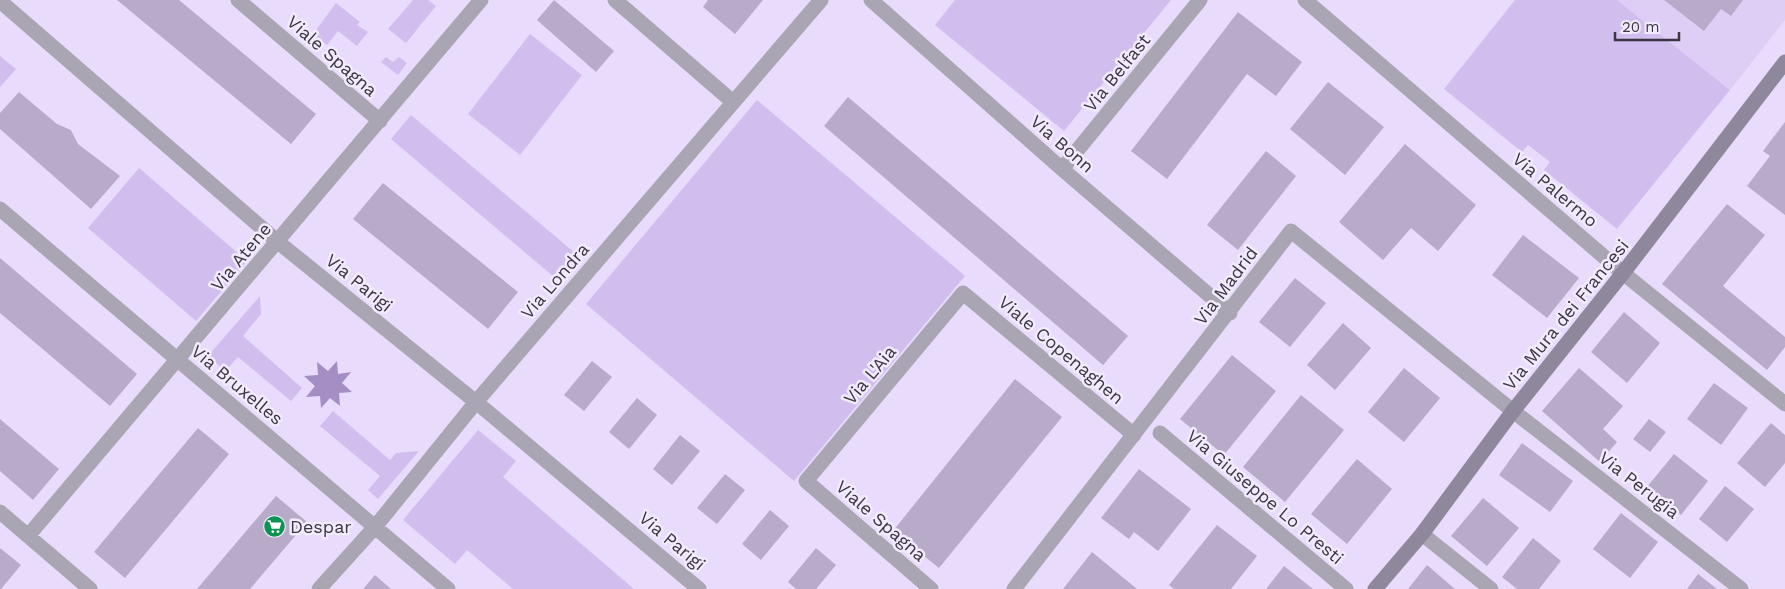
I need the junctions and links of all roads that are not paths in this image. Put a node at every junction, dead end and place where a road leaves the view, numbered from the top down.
1 (238, 0) edge
2 (481, 0) edge
3 (615, 0) edge
4 (821, 0) edge
5 (871, 0) edge
6 (1200, 0) edge
7 (1304, 0) edge
8 (0, 1) edge
9 (1785, 62) edge
10 (733, 102) junction
11 (380, 121) junction
12 (1062, 169) junction
13 (0, 209) edge
14 (278, 242) junction
15 (1624, 273) junction
16 (963, 293) joint
17 (1230, 313) junction
18 (178, 359) junction
19 (476, 402) junction
20 (1785, 404) edge
21 (1514, 411) junction
22 (1160, 433) dead end
23 (1134, 435) junction
24 (806, 481) joint
25 (0, 512) edge
26 (375, 527) junction
27 (1422, 534) junction
28 (28, 536) junction
29 (90, 589) edge
30 (319, 589) edge
31 (448, 589) edge
32 (699, 589) edge
33 (931, 589) edge
34 (1014, 589) edge
35 (1346, 589) edge
36 (1375, 589) edge
37 (1491, 589) edge
38 (1741, 589) edge

1 - 11 street, Viale Spagna
2 - 11 street, Via Atene
3 - 10 street
4 - 10 street, Via Londra
5 - 12 street, Via Bonn
6 - 12 street, Via Belfast
7 - 15 street, Via Palermo
8 - 14 street, Via Parigi
9 - 15 street, Via Mura dei Francesi
10 - 19 street, Via Londra
11 - 14 street, Via Atene
12 - 17 street, Via Bonn
13 - 18 street, Via Bruxelles
14 - 18 street, Via Atene
14 - 19 street, Via Parigi
15 - 20 street, Via Palermo
15 - 21 street, Via Mura dei Francesi
16 - 23 street, Viale Copenaghen
16 - 24 street, Via L'Aia
17 - 21 street, Via Madrid
17 - 23 street, Via Madrid
18 - 26 street, Via Bruxelles
18 - 28 street, Via Atene
19 - 26 street, Via Londra
19 - 32 street, Via Parigi
21 - 27 street, Via Mura dei Francesi
21 - 38 street, Via Perugia
22 - 35 street, Via Giuseppe Lo Presti
23 - 34 street, Via Madrid
24 - 33 street, Viale Spagna
25 - 28 street
26 - 30 street, Via Londra
26 - 31 street, Via Bruxelles
27 - 36 street, Via Mura dei Francesi
27 - 37 street
28 - 29 street

